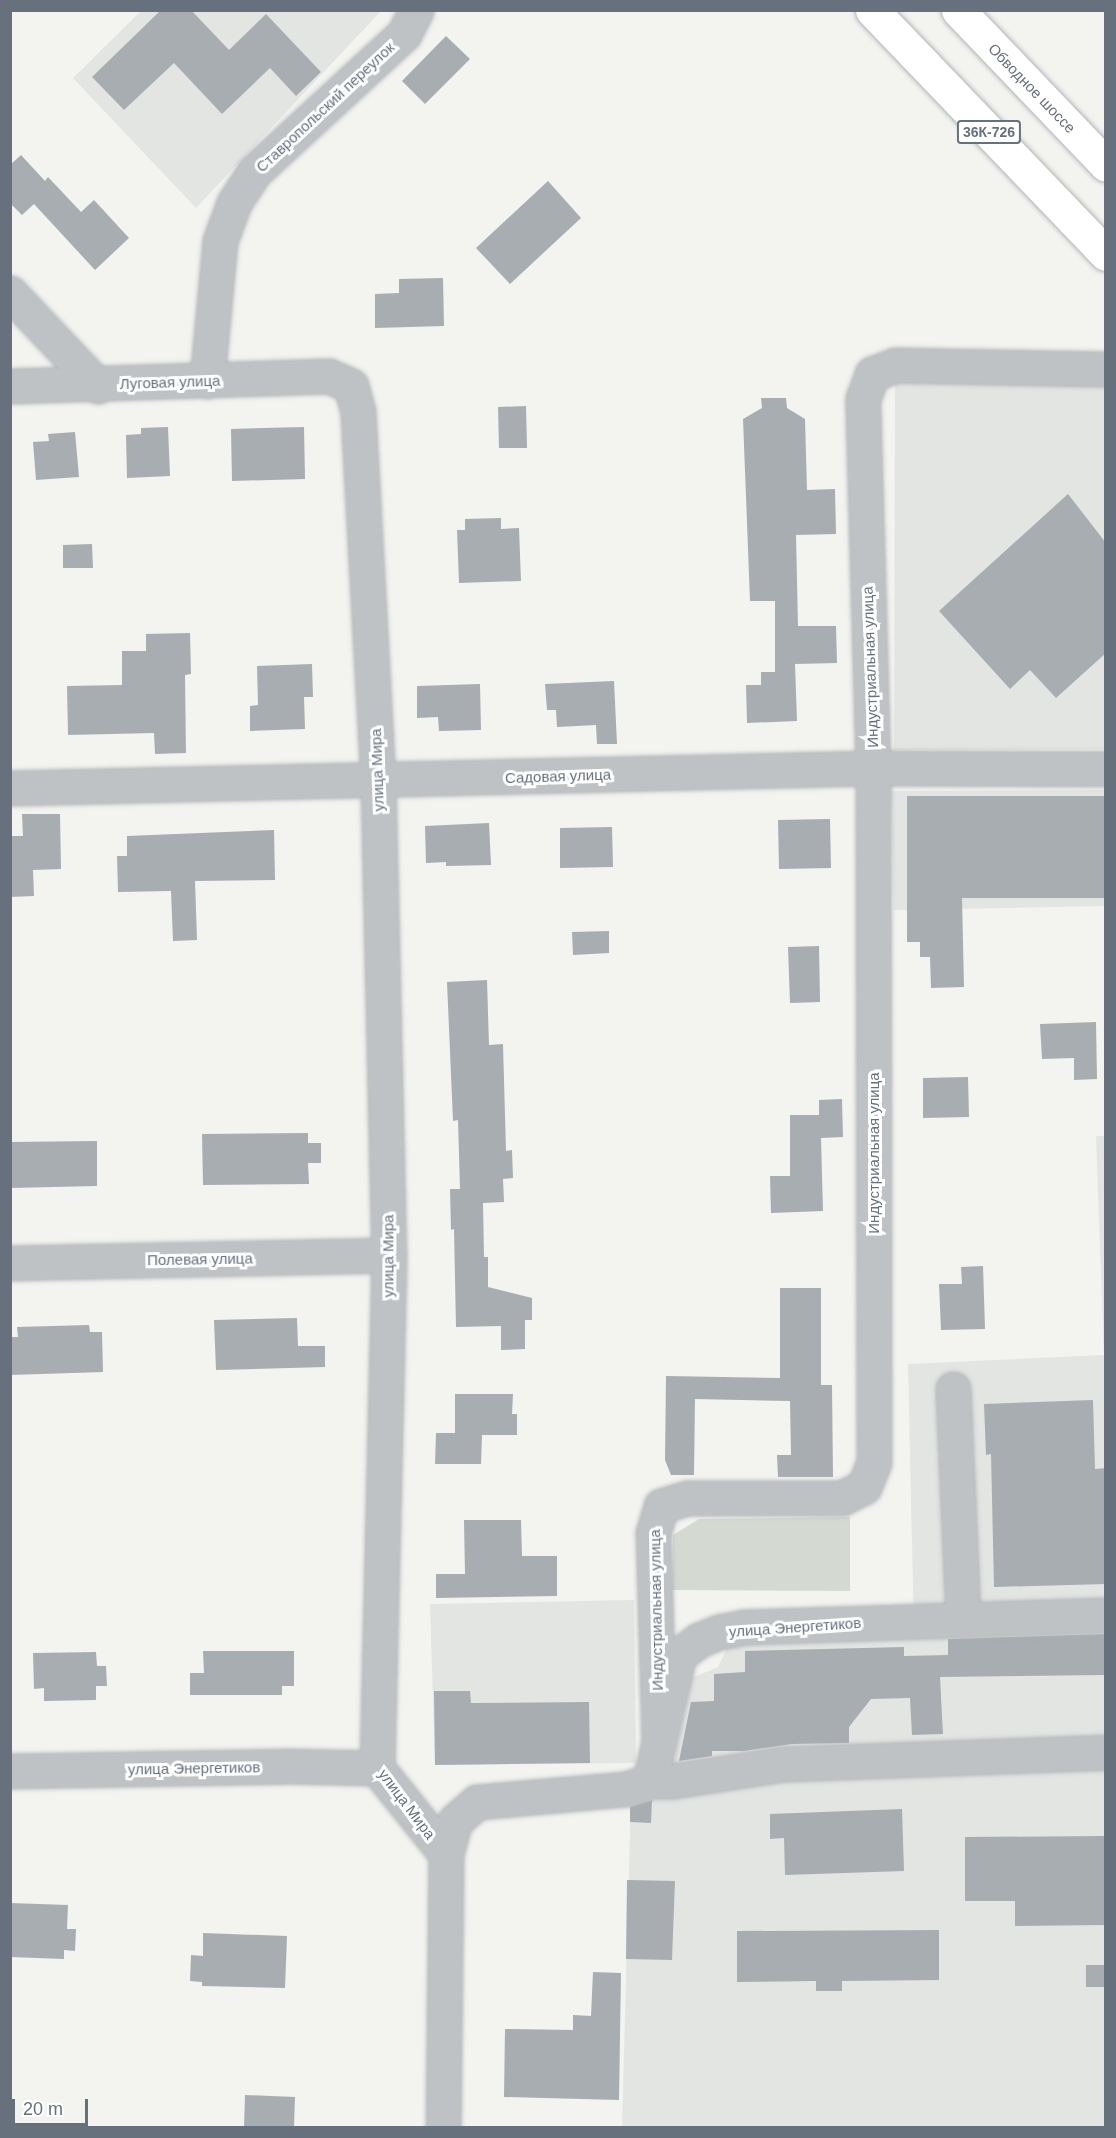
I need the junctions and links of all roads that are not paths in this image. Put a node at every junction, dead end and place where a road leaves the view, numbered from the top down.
1 (416, 10) edge
2 (872, 10) edge
3 (958, 10) edge
4 (1106, 165) edge
5 (1106, 254) edge
6 (10, 293) edge
7 (1106, 369) edge
8 (329, 376) joint
9 (207, 381) junction
10 (10, 386) edge
11 (98, 386) junction
12 (873, 768) junction
13 (1106, 769) edge
14 (378, 781) junction
15 (10, 788) edge
16 (389, 1255) junction
17 (10, 1263) edge
18 (953, 1389) dead end
19 (1106, 1615) edge
20 (963, 1618) junction
21 (659, 1743) junction
22 (1106, 1752) edge
23 (377, 1768) junction
24 (10, 1771) edge
25 (650, 1781) junction
26 (446, 1854) junction
27 (442, 2127) edge

1 - 9 street, Ставропольский переулок
2 - 5 main road, 36К-726
3 - 4 main road, Обводное шоссе
6 - 11 street
7 - 12 street, Индустриальная улица
8 - 9 street, Луговая улица
8 - 14 street, улица Мира
9 - 11 street, Луговая улица
10 - 11 street, Луговая улица
12 - 13 street, Садовая улица
12 - 14 street, Садовая улица
12 - 21 street, Индустриальная улица
14 - 15 street, Садовая улица
14 - 16 street, улица Мира
16 - 17 street, Полевая улица
16 - 23 street, улица Мира
18 - 20 street
19 - 20 street, улица Энергетиков
20 - 21 street, улица Энергетиков
21 - 25 street, улица Энергетиков
22 - 25 street
23 - 24 street, улица Энергетиков
23 - 26 street, улица Мира
25 - 26 street
26 - 27 street, улица Мира

